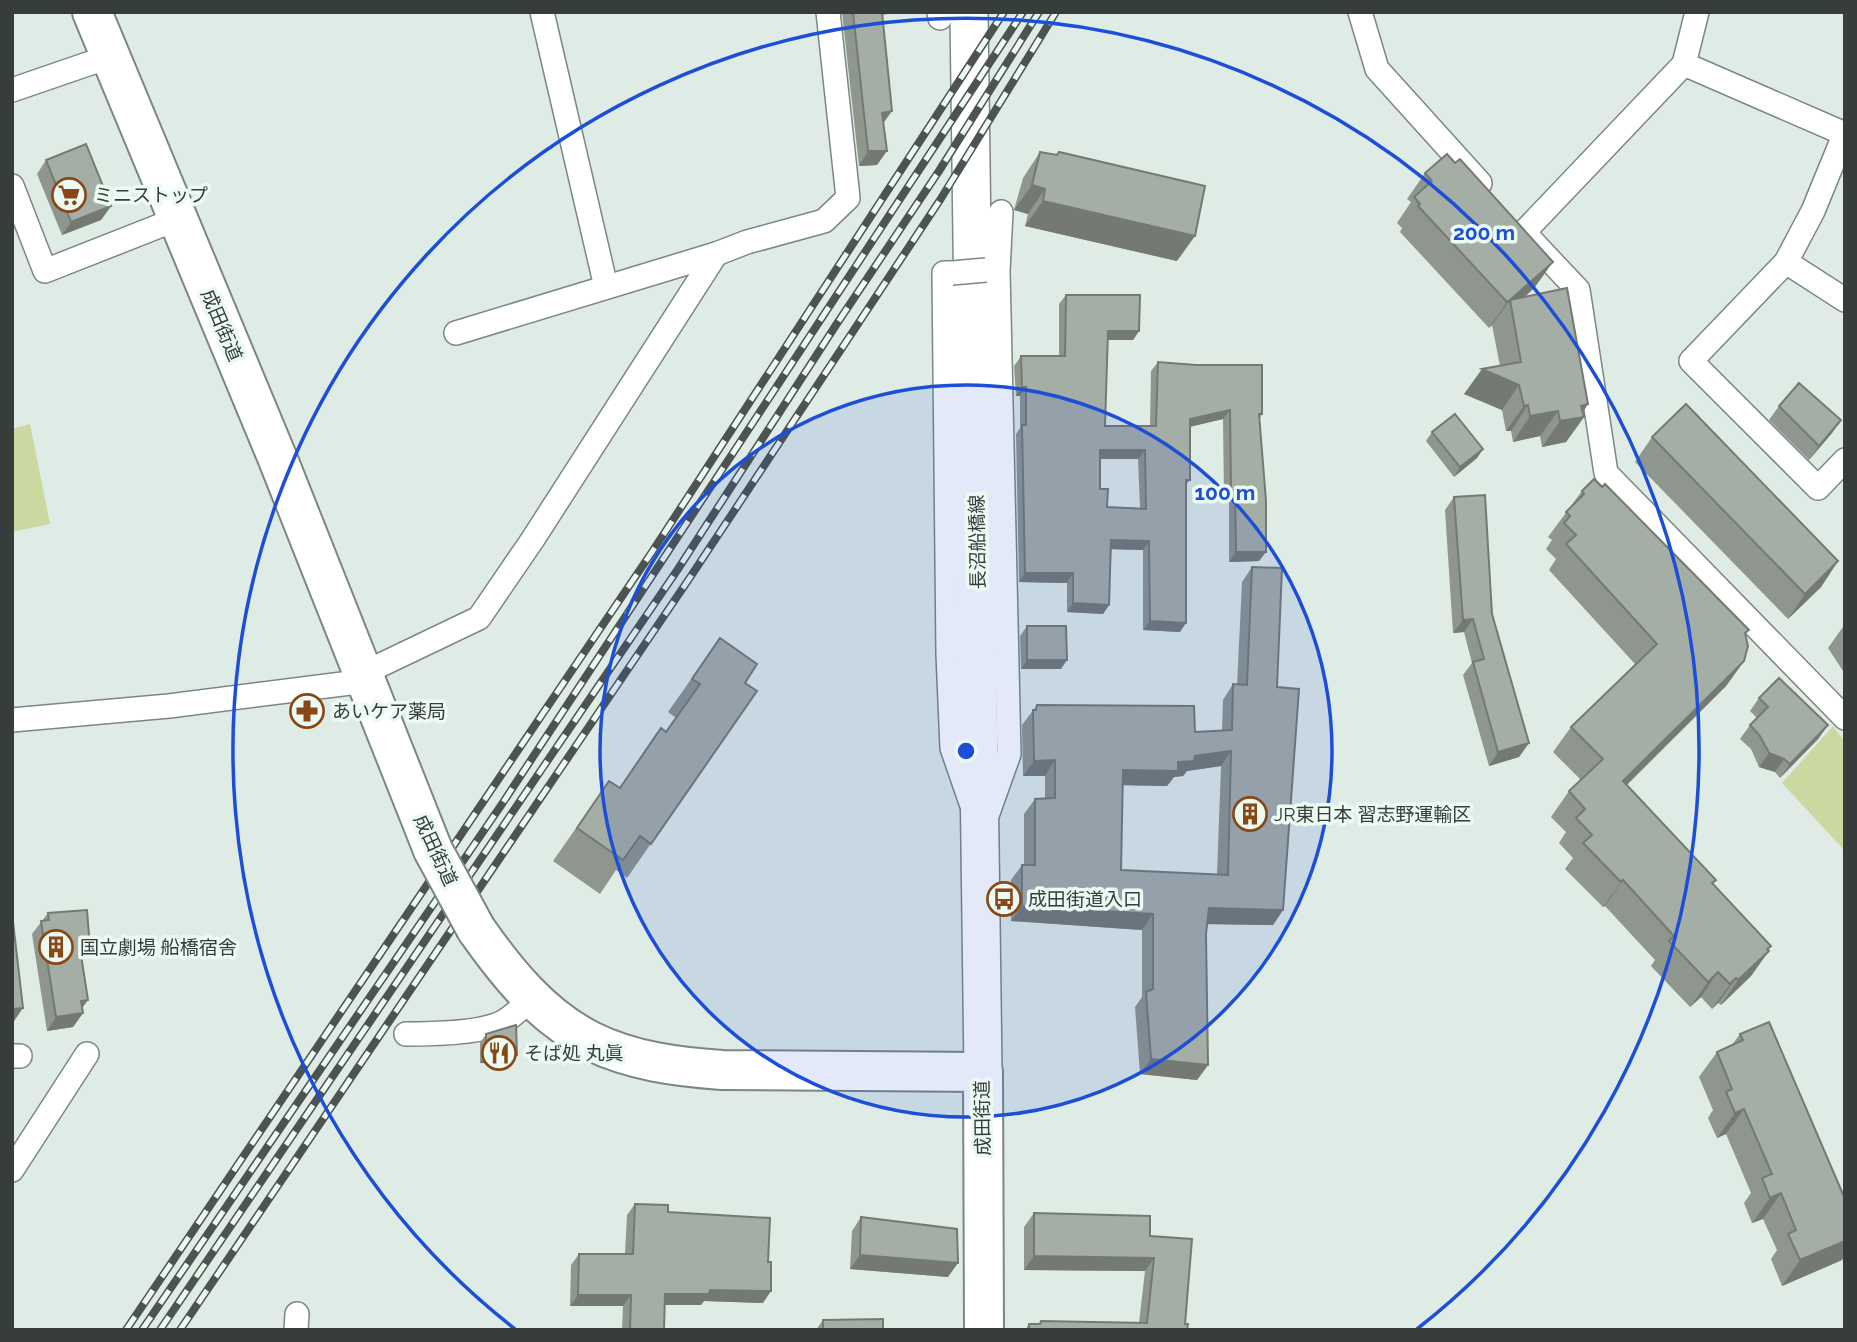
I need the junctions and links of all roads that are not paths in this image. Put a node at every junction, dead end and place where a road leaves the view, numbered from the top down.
1 (92, 12) edge
2 (542, 12) edge
3 (828, 12) edge
4 (1360, 12) edge
5 (1697, 12) edge
6 (950, 14) edge
7 (111, 57) junction
8 (1684, 64) junction
9 (12, 90) edge
10 (1845, 134) edge
11 (12, 186) edge
12 (1001, 212) dead end
13 (177, 219) junction
14 (1524, 232) junction
15 (716, 254) junction
16 (1786, 262) junction
17 (992, 270) junction
18 (606, 287) junction
19 (1845, 300) edge
20 (456, 333) dead end
21 (1845, 460) edge
22 (365, 677) junction
23 (1845, 718) edge
24 (12, 720) edge
25 (981, 832) junction
26 (532, 998) junction
27 (407, 1034) dead end
28 (87, 1054) dead end
29 (983, 1072) junction
30 (12, 1170) edge
31 (984, 1330) edge

1 - 7 highway, 成田街道
2 - 18 street
3 - 15 street
4 - 14 street
5 - 8 street
6 - 25 main road, 長沼船橋線
7 - 9 street
7 - 13 highway, 成田街道
8 - 10 street
8 - 14 street
10 - 16 street
11 - 13 street
12 - 17 street
13 - 22 highway, 成田街道
14 - 23 street
15 - 18 street
15 - 22 street
16 - 19 street
16 - 21 street
17 - 25 street
17 - 25 street, bridge
18 - 20 street
22 - 24 street
22 - 26 highway, 成田街道, bridge
25 - 29 main road, 長沼船橋線
26 - 27 street
26 - 29 highway, 成田街道
28 - 30 street
29 - 31 highway, 成田街道

